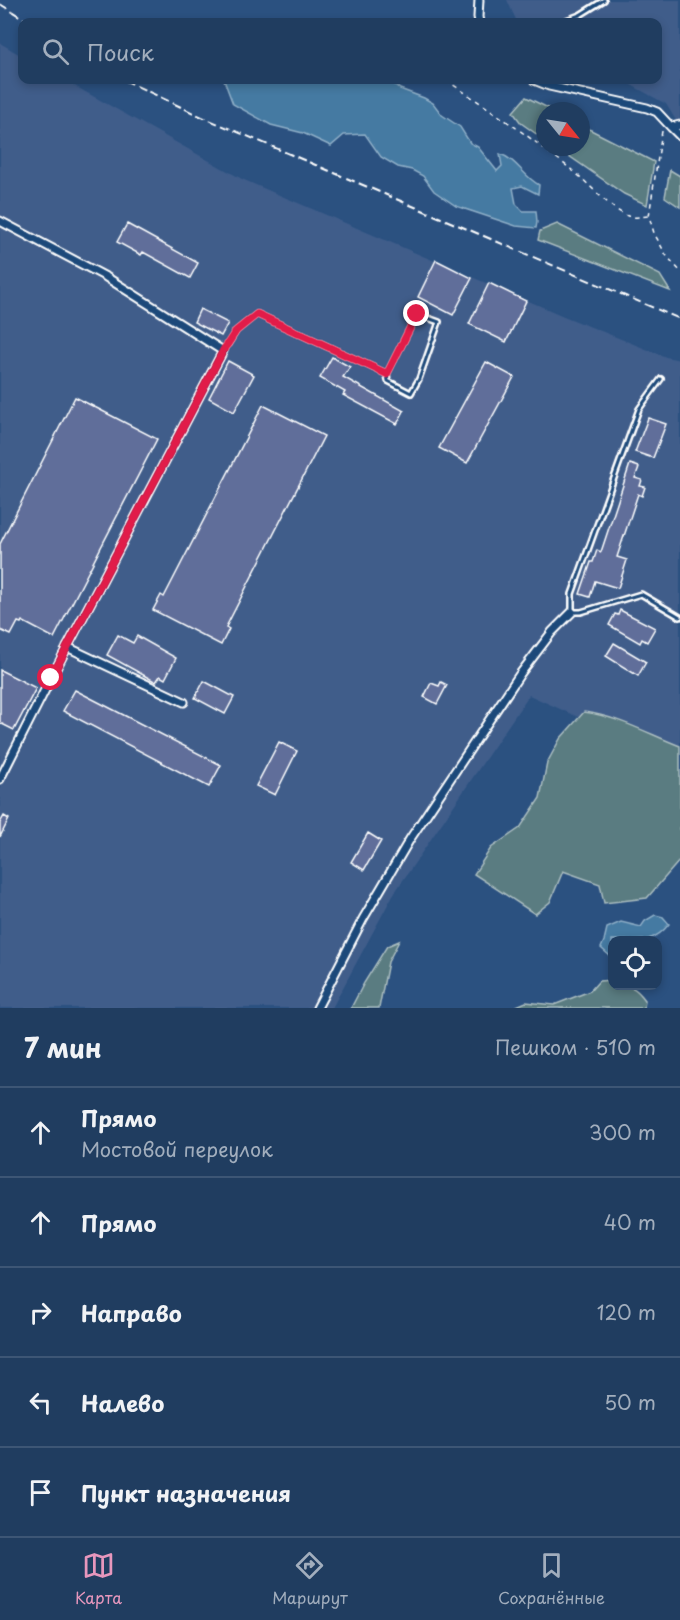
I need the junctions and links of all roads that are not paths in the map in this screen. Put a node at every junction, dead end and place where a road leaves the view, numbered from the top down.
1 (479, 0) edge
2 (604, 0) edge
3 (478, 18) edge
4 (572, 18) edge
5 (544, 84) edge
6 (680, 125) edge
7 (671, 127) junction
8 (680, 136) edge
9 (0, 221) edge
10 (223, 351) junction
11 (387, 374) junction
12 (661, 379) dead end
13 (572, 612) junction
14 (680, 618) edge
15 (67, 647) junction
16 (184, 702) dead end
17 (0, 779) edge
18 (317, 1008) edge

1 - 3 street
2 - 4 lane
5 - 7 street
6 - 7 street
7 - 8 street
9 - 10 street
10 - 11 lane
10 - 15 street
11 - 11 lane
12 - 13 lane
13 - 14 lane
13 - 18 street
15 - 16 street
15 - 17 street

